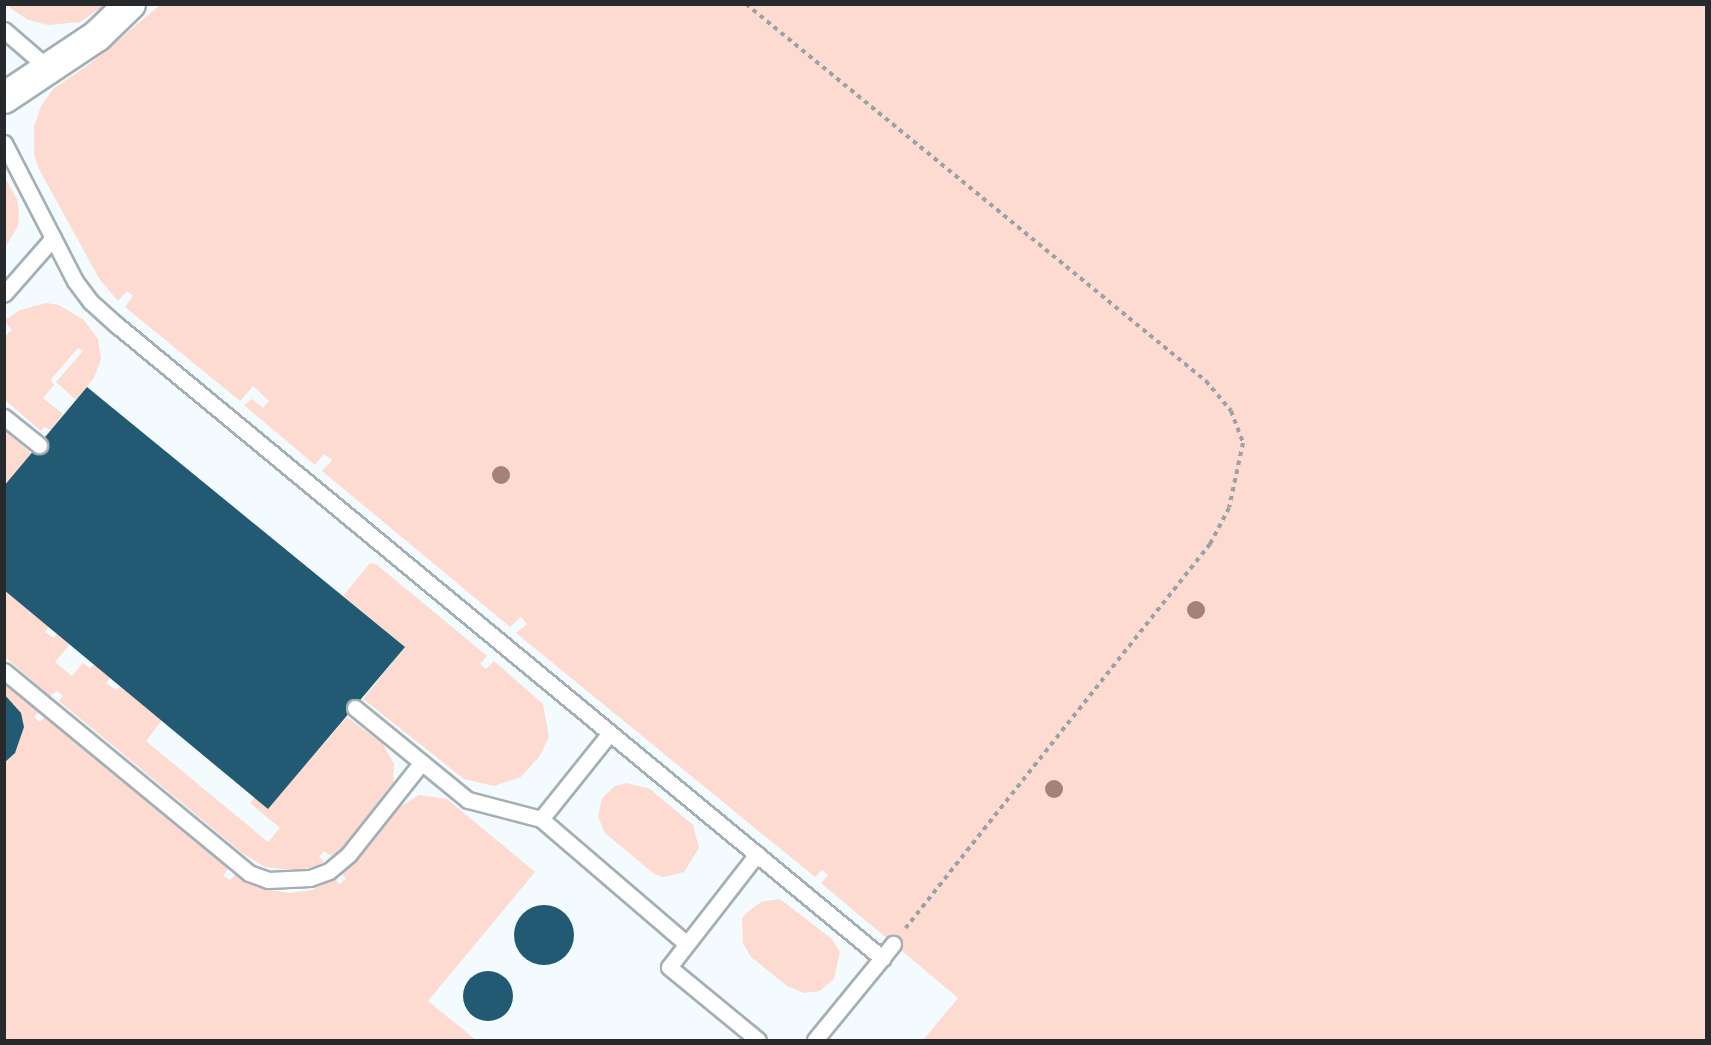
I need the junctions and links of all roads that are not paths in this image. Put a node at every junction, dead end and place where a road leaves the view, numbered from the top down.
1 (130, 4) edge
2 (4, 30) edge
3 (49, 69) junction
4 (4, 98) edge
5 (4, 143) edge
6 (53, 238) junction
7 (4, 294) edge
8 (4, 417) edge
9 (39, 445) dead end
10 (4, 670) edge
11 (355, 708) dead end
12 (610, 733) junction
13 (422, 762) junction
14 (541, 819) junction
15 (757, 854) junction
16 (687, 944) junction
17 (893, 944) road end
18 (882, 958) junction
19 (758, 1041) edge
20 (815, 1041) edge

1 - 3 street
2 - 3 lane
3 - 4 street
5 - 6 lane
6 - 7 lane
6 - 12 lane
8 - 9 lane
10 - 13 lane
11 - 13 lane
12 - 14 lane
12 - 15 lane
13 - 14 lane
14 - 16 lane
15 - 16 lane
15 - 18 lane
16 - 19 lane
17 - 18 lane
18 - 20 lane

